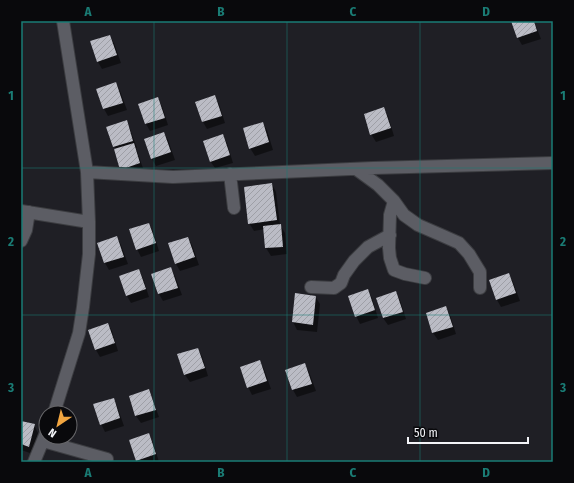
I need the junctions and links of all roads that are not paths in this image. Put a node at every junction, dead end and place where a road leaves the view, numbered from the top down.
1 (63, 21) edge
2 (553, 163) edge
3 (356, 169) junction
4 (87, 172) junction
5 (230, 174) junction
6 (394, 201) junction
7 (234, 208) dead end
8 (25, 211) edge
9 (89, 222) junction
10 (390, 235) junction
11 (21, 241) edge
12 (425, 278) dead end
13 (311, 287) dead end
14 (480, 288) dead end
15 (56, 405) edge
16 (41, 445) edge
17 (67, 445) edge
18 (107, 459) dead end
19 (34, 462) edge

1 - 4 street
2 - 3 street
3 - 5 street
3 - 6 street
4 - 5 street
4 - 9 street
5 - 7 street
6 - 10 street
6 - 14 street
8 - 9 street
8 - 11 street
9 - 15 street
10 - 12 street
10 - 13 street
16 - 19 street
17 - 18 street

